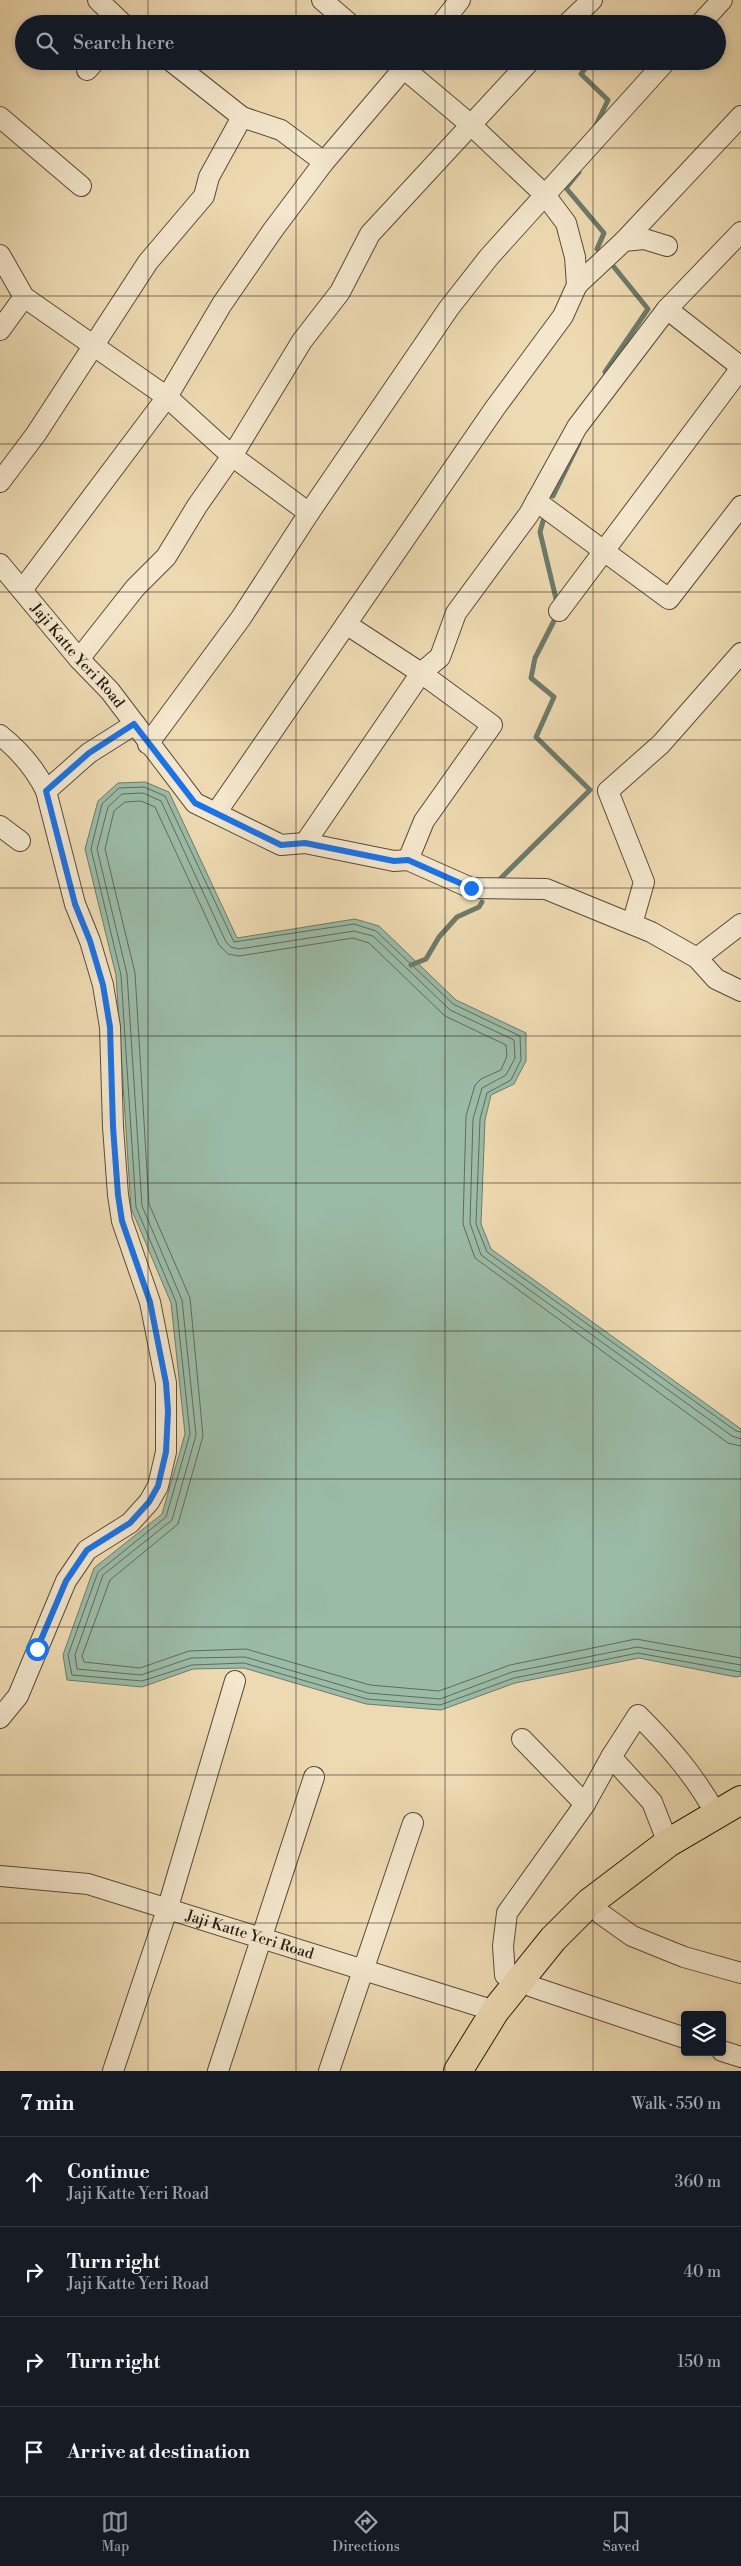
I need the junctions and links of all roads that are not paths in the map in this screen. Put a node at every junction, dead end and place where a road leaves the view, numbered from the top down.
1 (98, 0) edge
2 (322, 0) edge
3 (460, 0) edge
4 (592, 0) edge
5 (722, 0) edge
6 (114, 15) edge
7 (340, 15) edge
8 (448, 15) edge
9 (576, 15) edge
10 (708, 15) edge
11 (182, 70) edge
12 (398, 70) edge
13 (410, 70) edge
14 (522, 70) edge
15 (658, 70) edge
16 (741, 116) edge
17 (0, 117) edge
18 (242, 117) junction
19 (470, 125) junction
20 (324, 162) junction
21 (81, 186) dead end
22 (545, 195) junction
23 (741, 232) edge
24 (624, 241) junction
25 (667, 246) dead end
26 (0, 255) edge
27 (577, 285) junction
28 (24, 296) junction
29 (667, 309) junction
30 (0, 330) edge
31 (95, 346) junction
32 (741, 367) edge
33 (167, 397) junction
34 (232, 456) junction
35 (0, 482) edge
36 (536, 501) junction
37 (741, 506) edge
38 (309, 513) junction
39 (603, 552) junction
40 (0, 564) edge
41 (22, 590) junction
42 (559, 611) dead end
43 (346, 624) junction
44 (741, 653) edge
45 (79, 659) junction
46 (422, 673) junction
47 (134, 724) junction
48 (0, 735) edge
49 (148, 744) junction
50 (46, 791) junction
51 (216, 813) junction
52 (0, 826) edge
53 (20, 841) dead end
54 (305, 843) junction
55 (408, 860) junction
56 (632, 924) junction
57 (741, 924) edge
58 (697, 958) junction
59 (741, 991) edge
60 (235, 1680) dead end
61 (0, 1718) edge
62 (522, 1739) dead end
63 (611, 1756) junction
64 (314, 1777) dead end
65 (741, 1800) edge
66 (585, 1804) junction
67 (728, 1815) edge
68 (413, 1823) dead end
69 (668, 1843) junction
70 (0, 1876) edge
71 (168, 1907) junction
72 (601, 1914) junction
73 (262, 1937) junction
74 (363, 1969) junction
75 (741, 1973) edge
76 (525, 1985) junction
77 (495, 2011) junction
78 (681, 2037) edge
79 (726, 2052) edge
80 (741, 2058) edge
81 (113, 2071) edge
82 (218, 2071) edge
83 (329, 2071) edge
84 (458, 2071) edge
85 (478, 2071) edge

1 - 6 street
2 - 7 street
3 - 8 street
4 - 9 street
5 - 10 street
11 - 18 street
12 - 20 street
13 - 19 street
14 - 19 street
15 - 22 street
16 - 24 street
17 - 21 street
18 - 20 street
18 - 31 street
19 - 22 street
19 - 34 street
20 - 33 street
22 - 27 street
22 - 38 street
23 - 29 street
24 - 25 street
24 - 27 street
26 - 28 street
27 - 43 street
28 - 30 street
28 - 31 street
29 - 32 street
29 - 36 street
31 - 33 street
31 - 35 street
32 - 39 street
33 - 34 street
33 - 41 street
34 - 38 street
34 - 45 street
36 - 39 street
36 - 46 street
37 - 39 street
38 - 49 street
39 - 42 street
40 - 41 street, Jaji Katte Yeri Road
41 - 45 street, Jaji Katte Yeri Road
43 - 46 street
43 - 51 street
44 - 56 street
45 - 47 street, Jaji Katte Yeri Road
46 - 54 street
46 - 55 street
47 - 49 street
47 - 50 street, Jaji Katte Yeri Road
48 - 50 street
49 - 51 street
50 - 61 street
51 - 54 street
52 - 53 street
54 - 55 street
55 - 56 street
56 - 58 street
57 - 58 street
58 - 59 street
60 - 71 street
62 - 66 street
63 - 66 street
63 - 67 street
63 - 69 street
64 - 73 street
65 - 67 highway
66 - 76 street
67 - 69 highway
67 - 72 highway
68 - 74 street
69 - 76 highway
70 - 71 street, Jaji Katte Yeri Road
71 - 73 street, Jaji Katte Yeri Road
71 - 81 street
72 - 75 street
72 - 76 highway
73 - 74 street, Jaji Katte Yeri Road
73 - 82 street
74 - 77 street, Jaji Katte Yeri Road
74 - 83 street
76 - 77 highway
76 - 78 street
76 - 85 highway
77 - 84 highway
79 - 80 street

